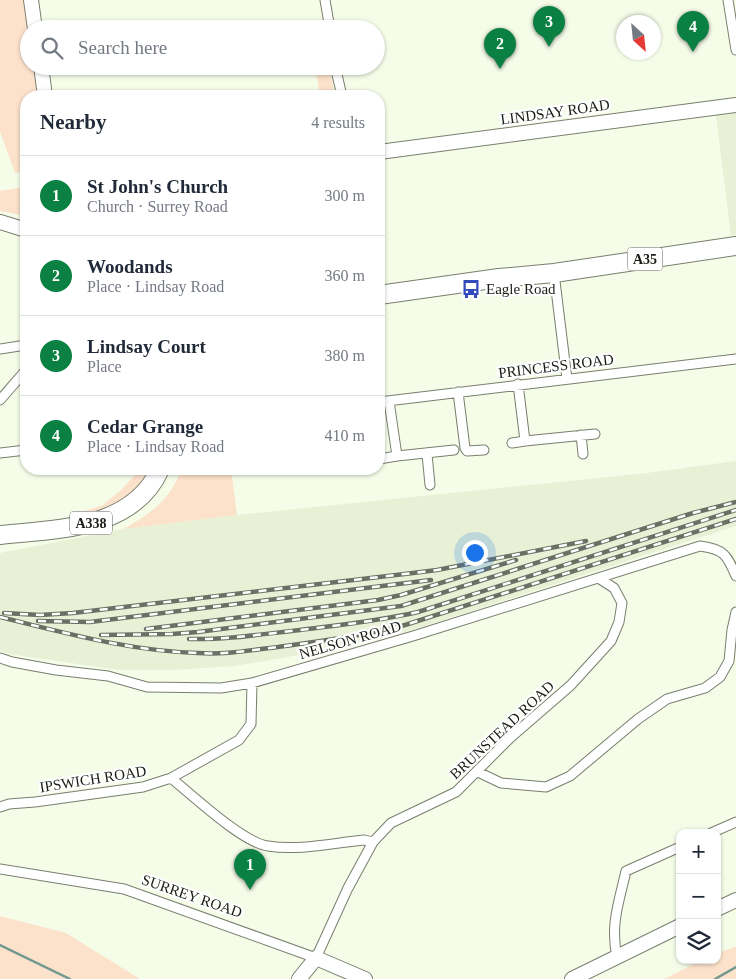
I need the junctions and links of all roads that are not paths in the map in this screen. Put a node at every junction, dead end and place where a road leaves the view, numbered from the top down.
1 (31, 0) edge
2 (325, 0) edge
3 (728, 0) edge
4 (34, 20) edge
5 (328, 20) edge
6 (736, 50) edge
7 (42, 75) edge
8 (338, 75) edge
9 (44, 90) edge
10 (341, 90) edge
11 (736, 105) edge
12 (385, 151) edge
13 (0, 222) edge
14 (20, 228) edge
15 (736, 246) edge
16 (554, 273) junction
17 (385, 294) edge
18 (20, 346) edge
19 (0, 349) edge
20 (736, 359) edge
21 (20, 377) edge
22 (566, 379) junction
23 (518, 384) junction
24 (458, 392) junction
25 (0, 400) edge
26 (385, 401) edge
27 (389, 401) junction
28 (594, 434) dead end
29 (581, 435) junction
30 (525, 441) junction
31 (512, 444) dead end
32 (454, 450) dead end
33 (484, 450) dead end
34 (20, 451) edge
35 (0, 453) edge
36 (427, 454) junction
37 (583, 454) dead end
38 (397, 456) junction
39 (385, 458) edge
40 (157, 475) edge
41 (430, 485) dead end
42 (0, 535) edge
43 (736, 576) edge
44 (600, 579) junction
45 (736, 612) edge
46 (0, 658) edge
47 (252, 684) junction
48 (478, 772) junction
49 (171, 778) junction
50 (0, 807) edge
51 (736, 822) edge
52 (720, 829) edge
53 (373, 842) junction
54 (676, 849) edge
55 (0, 869) edge
56 (736, 900) edge
57 (721, 907) edge
58 (676, 928) edge
59 (617, 957) junction
60 (316, 958) junction
61 (299, 979) edge
62 (366, 979) edge
63 (572, 979) edge

1 - 4 street
2 - 5 street
3 - 6 street
7 - 9 street
8 - 10 street
11 - 12 street, LINDSAY ROAD
13 - 14 street
15 - 16 highway, A35
16 - 17 highway, A35
16 - 22 street
18 - 19 street
20 - 22 street, PRINCESS ROAD
21 - 25 street
22 - 23 street, PRINCESS ROAD
23 - 24 street, PRINCESS ROAD
23 - 30 street
24 - 27 street, PRINCESS ROAD
24 - 33 street
26 - 27 street, PRINCESS ROAD
27 - 38 street
28 - 29 street
29 - 30 street
29 - 37 street
30 - 31 street
32 - 36 street
34 - 35 street
36 - 38 street
36 - 41 street
38 - 39 street
40 - 42 highway, A338
43 - 44 street, NELSON ROAD
44 - 47 street, NELSON ROAD
44 - 48 street, BRUNSTEAD ROAD
45 - 48 street
46 - 47 street, NELSON ROAD
47 - 49 street, IPSWICH ROAD
48 - 53 street, BRUNSTEAD ROAD
49 - 50 street, IPSWICH ROAD
49 - 53 street
51 - 52 street
53 - 60 street, BRUNSTEAD ROAD
54 - 59 street
55 - 60 street, SURREY ROAD
56 - 57 street
58 - 59 street
59 - 63 street
60 - 61 street
60 - 62 street, SURREY ROAD

